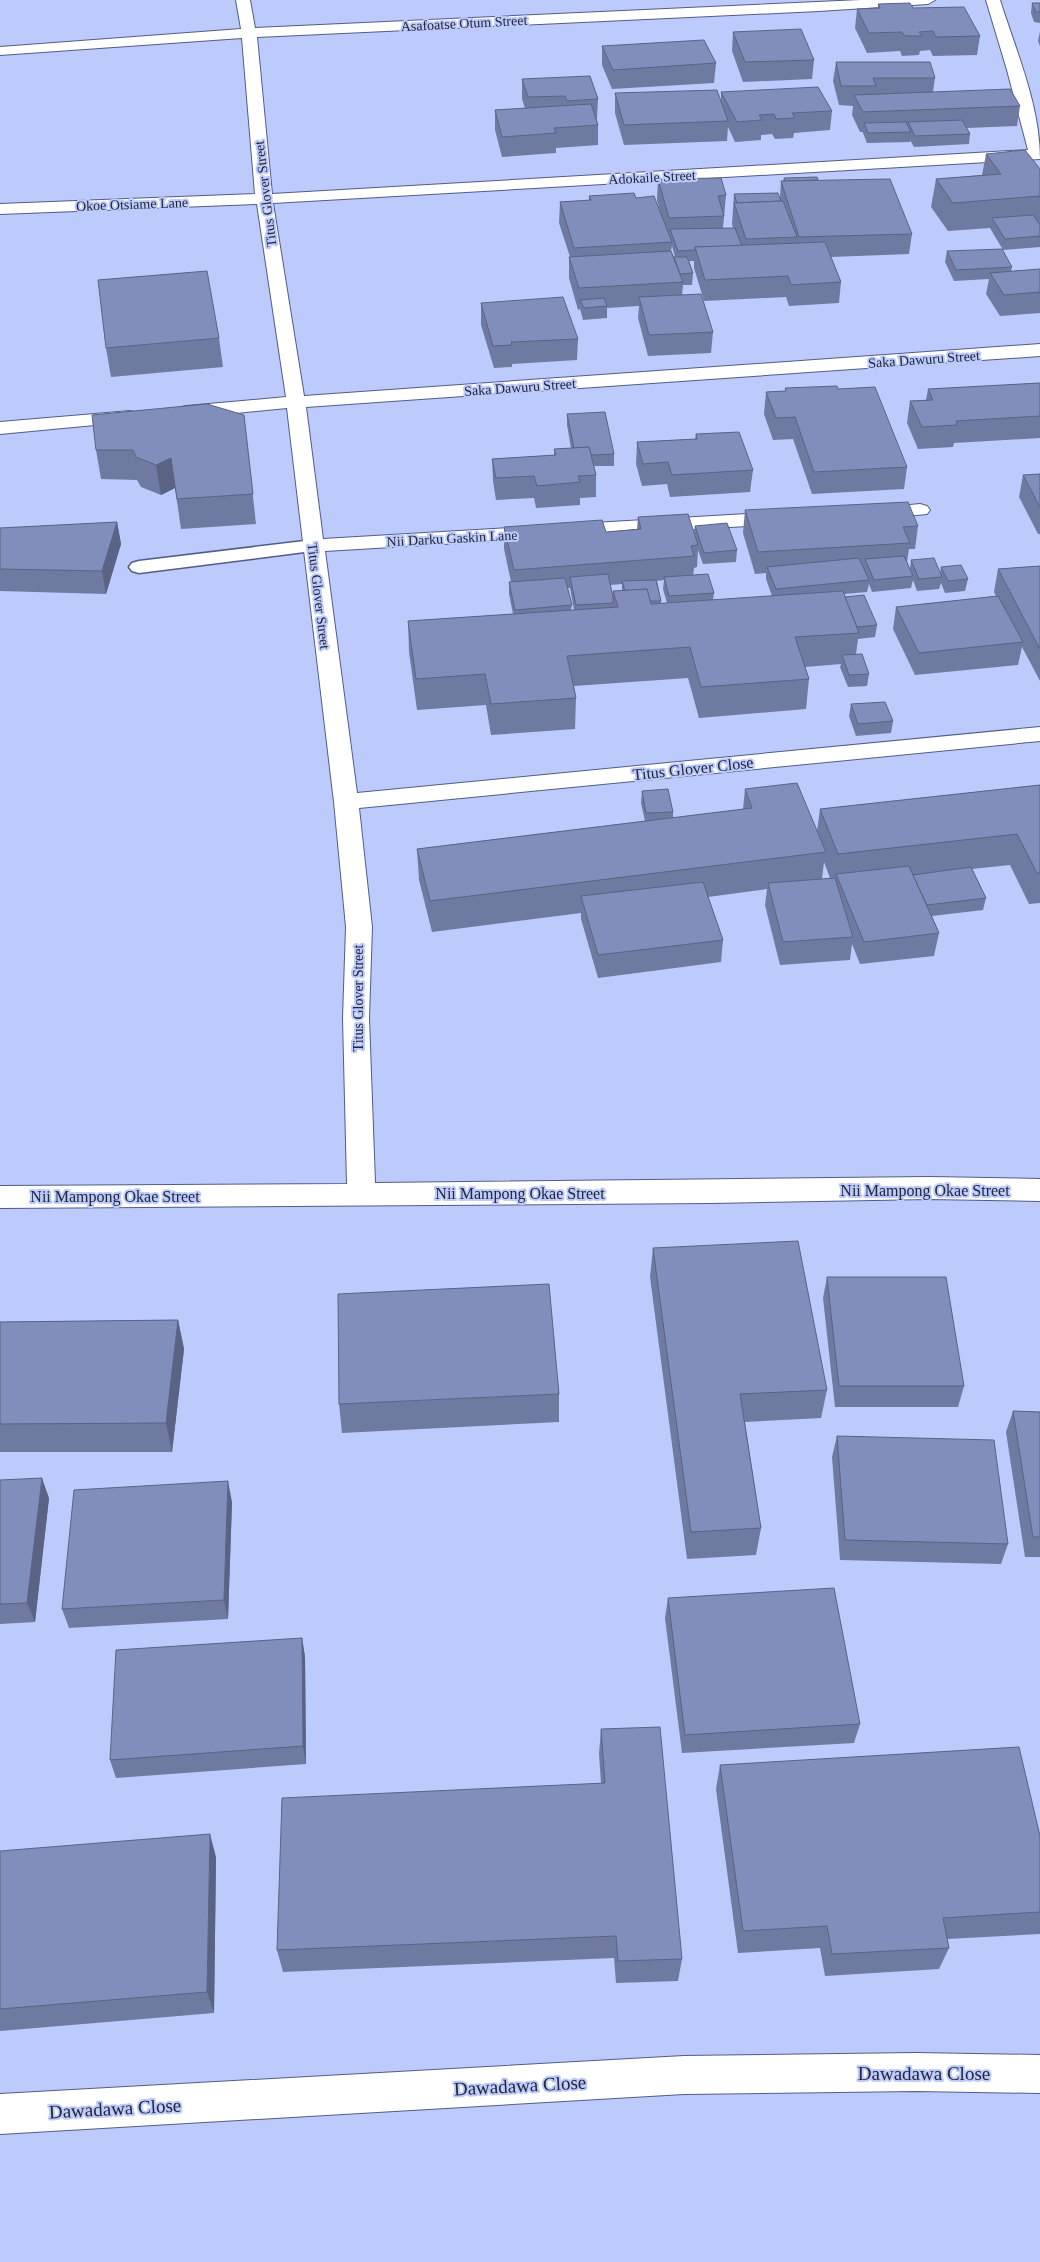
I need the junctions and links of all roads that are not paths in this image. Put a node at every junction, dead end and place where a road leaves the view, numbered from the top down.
1 (243, 0) edge
2 (928, 0) edge
3 (993, 0) edge
4 (249, 33) junction
5 (0, 51) edge
6 (1039, 154) edge
7 (264, 199) junction
8 (0, 208) edge
9 (1040, 350) edge
10 (296, 402) junction
11 (168, 413) edge
12 (148, 415) edge
13 (0, 428) edge
14 (920, 510) dead end
15 (860, 514) edge
16 (801, 517) edge
17 (313, 546) junction
18 (139, 567) dead end
19 (1040, 734) edge
20 (346, 802) junction
21 (1040, 1190) edge
22 (361, 1194) junction
23 (0, 1197) edge
24 (1040, 2074) edge
25 (0, 2114) edge

1 - 4 street, Titus Glover Street
2 - 4 street, Asafoatse Otum Street
3 - 6 street
4 - 5 street, Asafoatse Otum Street
4 - 7 street, Titus Glover Street
6 - 7 street, Adokaile Street
7 - 8 street, Okoe Otsiame Lane
7 - 10 street, Titus Glover Street
9 - 10 street, Saka Dawuru Street
10 - 11 street, Saka Dawuru Street
10 - 17 street, Titus Glover Street
12 - 13 street
14 - 15 street
16 - 17 street, Nii Darku Gaskin Lane
17 - 18 lane
17 - 20 street, Titus Glover Street
19 - 20 street, Titus Glover Close
20 - 22 street, Titus Glover Street
21 - 22 street, Nii Mampong Okae Street
22 - 23 street, Nii Mampong Okae Street
24 - 25 street, Dawadawa Close

